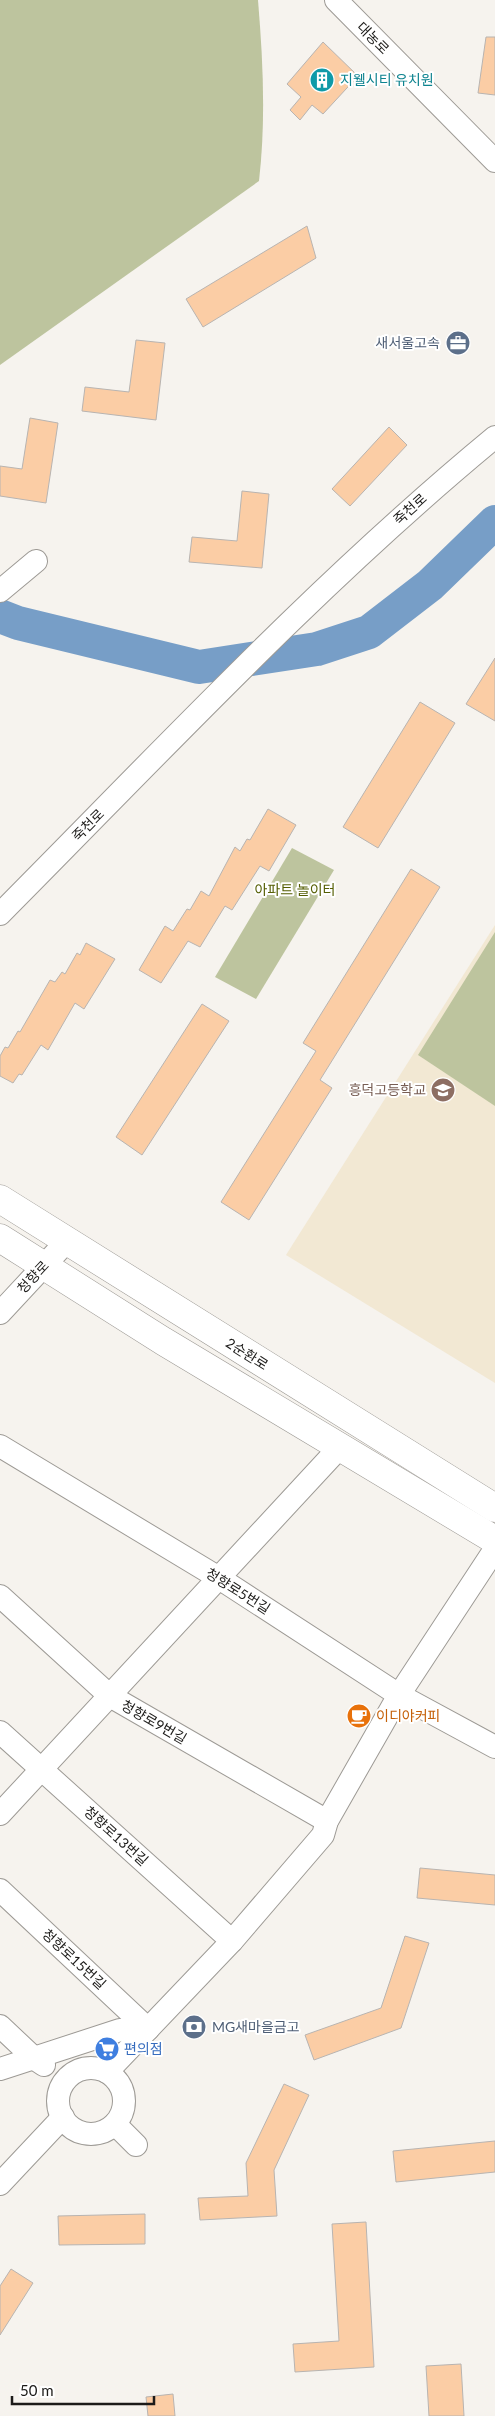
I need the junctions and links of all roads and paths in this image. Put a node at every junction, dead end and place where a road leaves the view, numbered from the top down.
1 (336, 0) edge
2 (495, 161) edge
3 (495, 437) edge
4 (36, 561) dead end
5 (7, 586) edge
6 (0, 914) edge
7 (0, 1199) edge
8 (0, 1238) edge
9 (67, 1241) junction
10 (44, 1265) junction
11 (0, 1312) edge
12 (0, 1446) edge
13 (340, 1447) junction
14 (495, 1508) edge
15 (495, 1540) edge
16 (495, 1549) edge
17 (218, 1578) junction
18 (0, 1596) edge
19 (399, 1694) junction
20 (110, 1696) junction
21 (0, 1732) edge
22 (489, 1738) edge
23 (42, 1769) junction
24 (0, 1814) edge
25 (327, 1821) junction
26 (0, 1890) edge
27 (232, 1941) junction
28 (0, 2026) edge
29 (148, 2029) junction
30 (35, 2059) junction
31 (0, 2069) edge
32 (107, 2072) junction
33 (67, 2078) junction
34 (63, 2117) junction
35 (114, 2124) junction
36 (136, 2144) dead end
37 (0, 2184) edge

1 - 2 street, 대농로
3 - 6 street, 죽천로
4 - 5 street
7 - 9 main road, 2순환로
8 - 10 main road
9 - 10 street, 청향로
9 - 14 main road, 2순환로
10 - 11 street, 청향로
10 - 13 main road
12 - 17 street, 청향로5번길
13 - 15 main road
13 - 17 street
16 - 19 street
17 - 19 street, 청향로5번길
17 - 20 street
18 - 20 street, 청향로9번길
19 - 22 street, 청향로5번길
19 - 25 street
20 - 23 street
20 - 25 street, 청향로9번길
21 - 23 street, 청향로13번길
23 - 24 street
23 - 27 street, 청향로13번길
25 - 27 street
26 - 29 street, 청향로15번길
27 - 29 street
28 - 30 street
29 - 30 street
29 - 32 street
30 - 31 street
30 - 33 street
32 - 33 street
32 - 35 street
33 - 34 street
34 - 35 street
34 - 37 street
35 - 36 street

